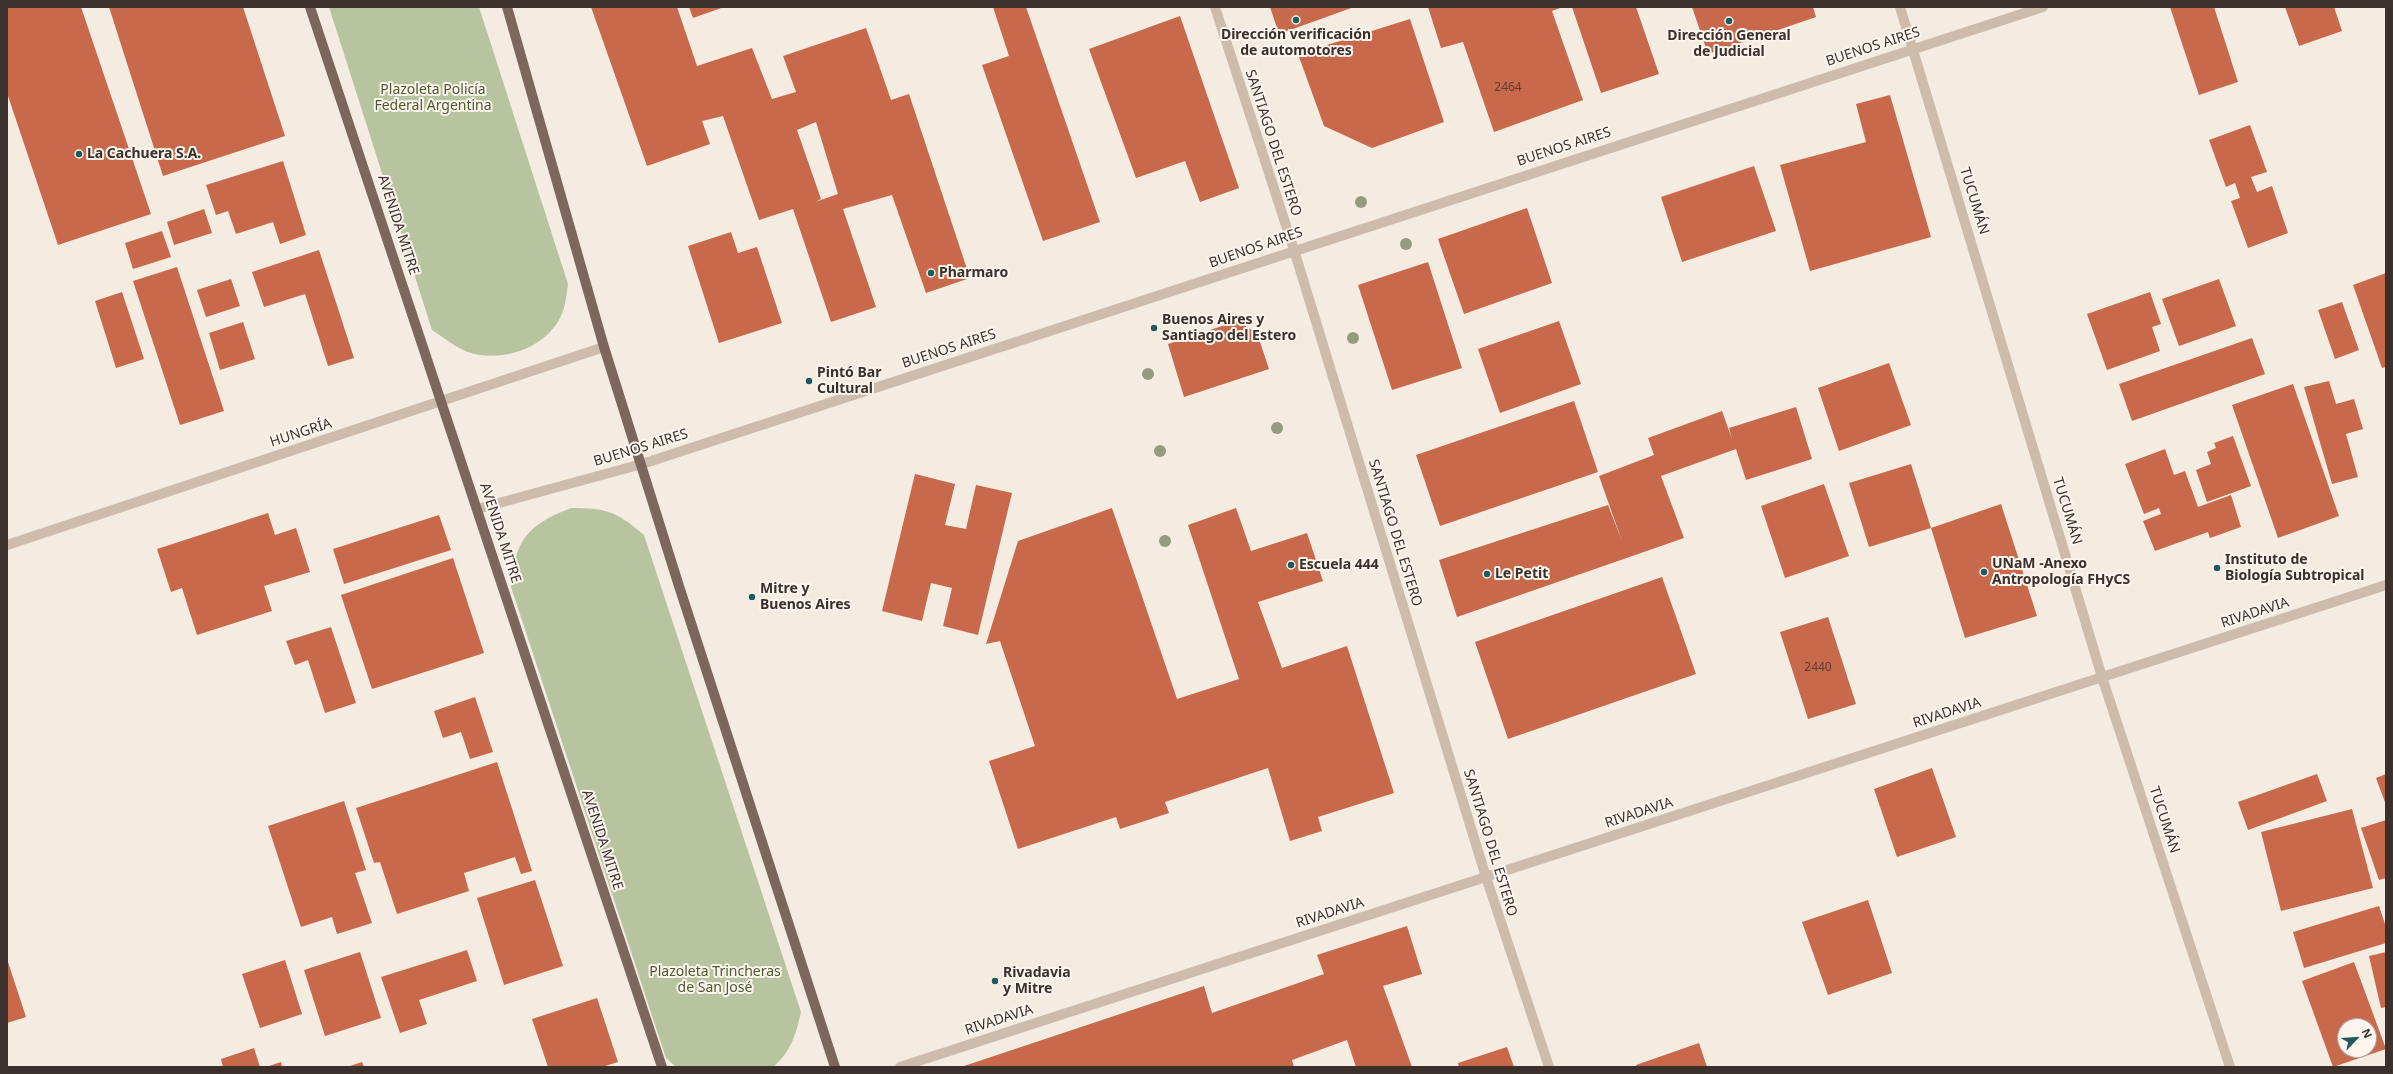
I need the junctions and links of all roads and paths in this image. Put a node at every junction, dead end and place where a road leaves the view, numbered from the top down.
1 (310, 7) edge
2 (507, 7) edge
3 (1215, 7) edge
4 (1900, 7) edge
5 (2043, 7) edge
6 (1913, 49) junction
7 (1294, 250) junction
8 (604, 347) junction
9 (442, 402) junction
10 (642, 464) junction
11 (477, 509) junction
12 (7, 545) edge
13 (2386, 585) edge
14 (2102, 677) junction
15 (1486, 877) junction
16 (662, 1067) edge
17 (836, 1067) edge
18 (900, 1067) edge
19 (1549, 1067) edge
20 (2230, 1067) edge

1 - 9 main road, AVENIDA MITRE
2 - 8 main road
3 - 7 street, SANTIAGO DEL ESTERO
4 - 6 street, TUCUMÁN
5 - 6 street, BUENOS AIRES
6 - 7 street, BUENOS AIRES
6 - 14 street, TUCUMÁN
7 - 10 street, BUENOS AIRES
7 - 15 street, SANTIAGO DEL ESTERO
8 - 9 street, HUNGRÍA
8 - 10 main road
9 - 11 main road, AVENIDA MITRE
9 - 12 street, HUNGRÍA
10 - 11 street, BUENOS AIRES
10 - 17 main road
11 - 16 main road, AVENIDA MITRE
13 - 14 street, RIVADAVIA
14 - 15 street, RIVADAVIA
14 - 20 street, TUCUMÁN
15 - 18 street, RIVADAVIA
15 - 19 street, SANTIAGO DEL ESTERO

